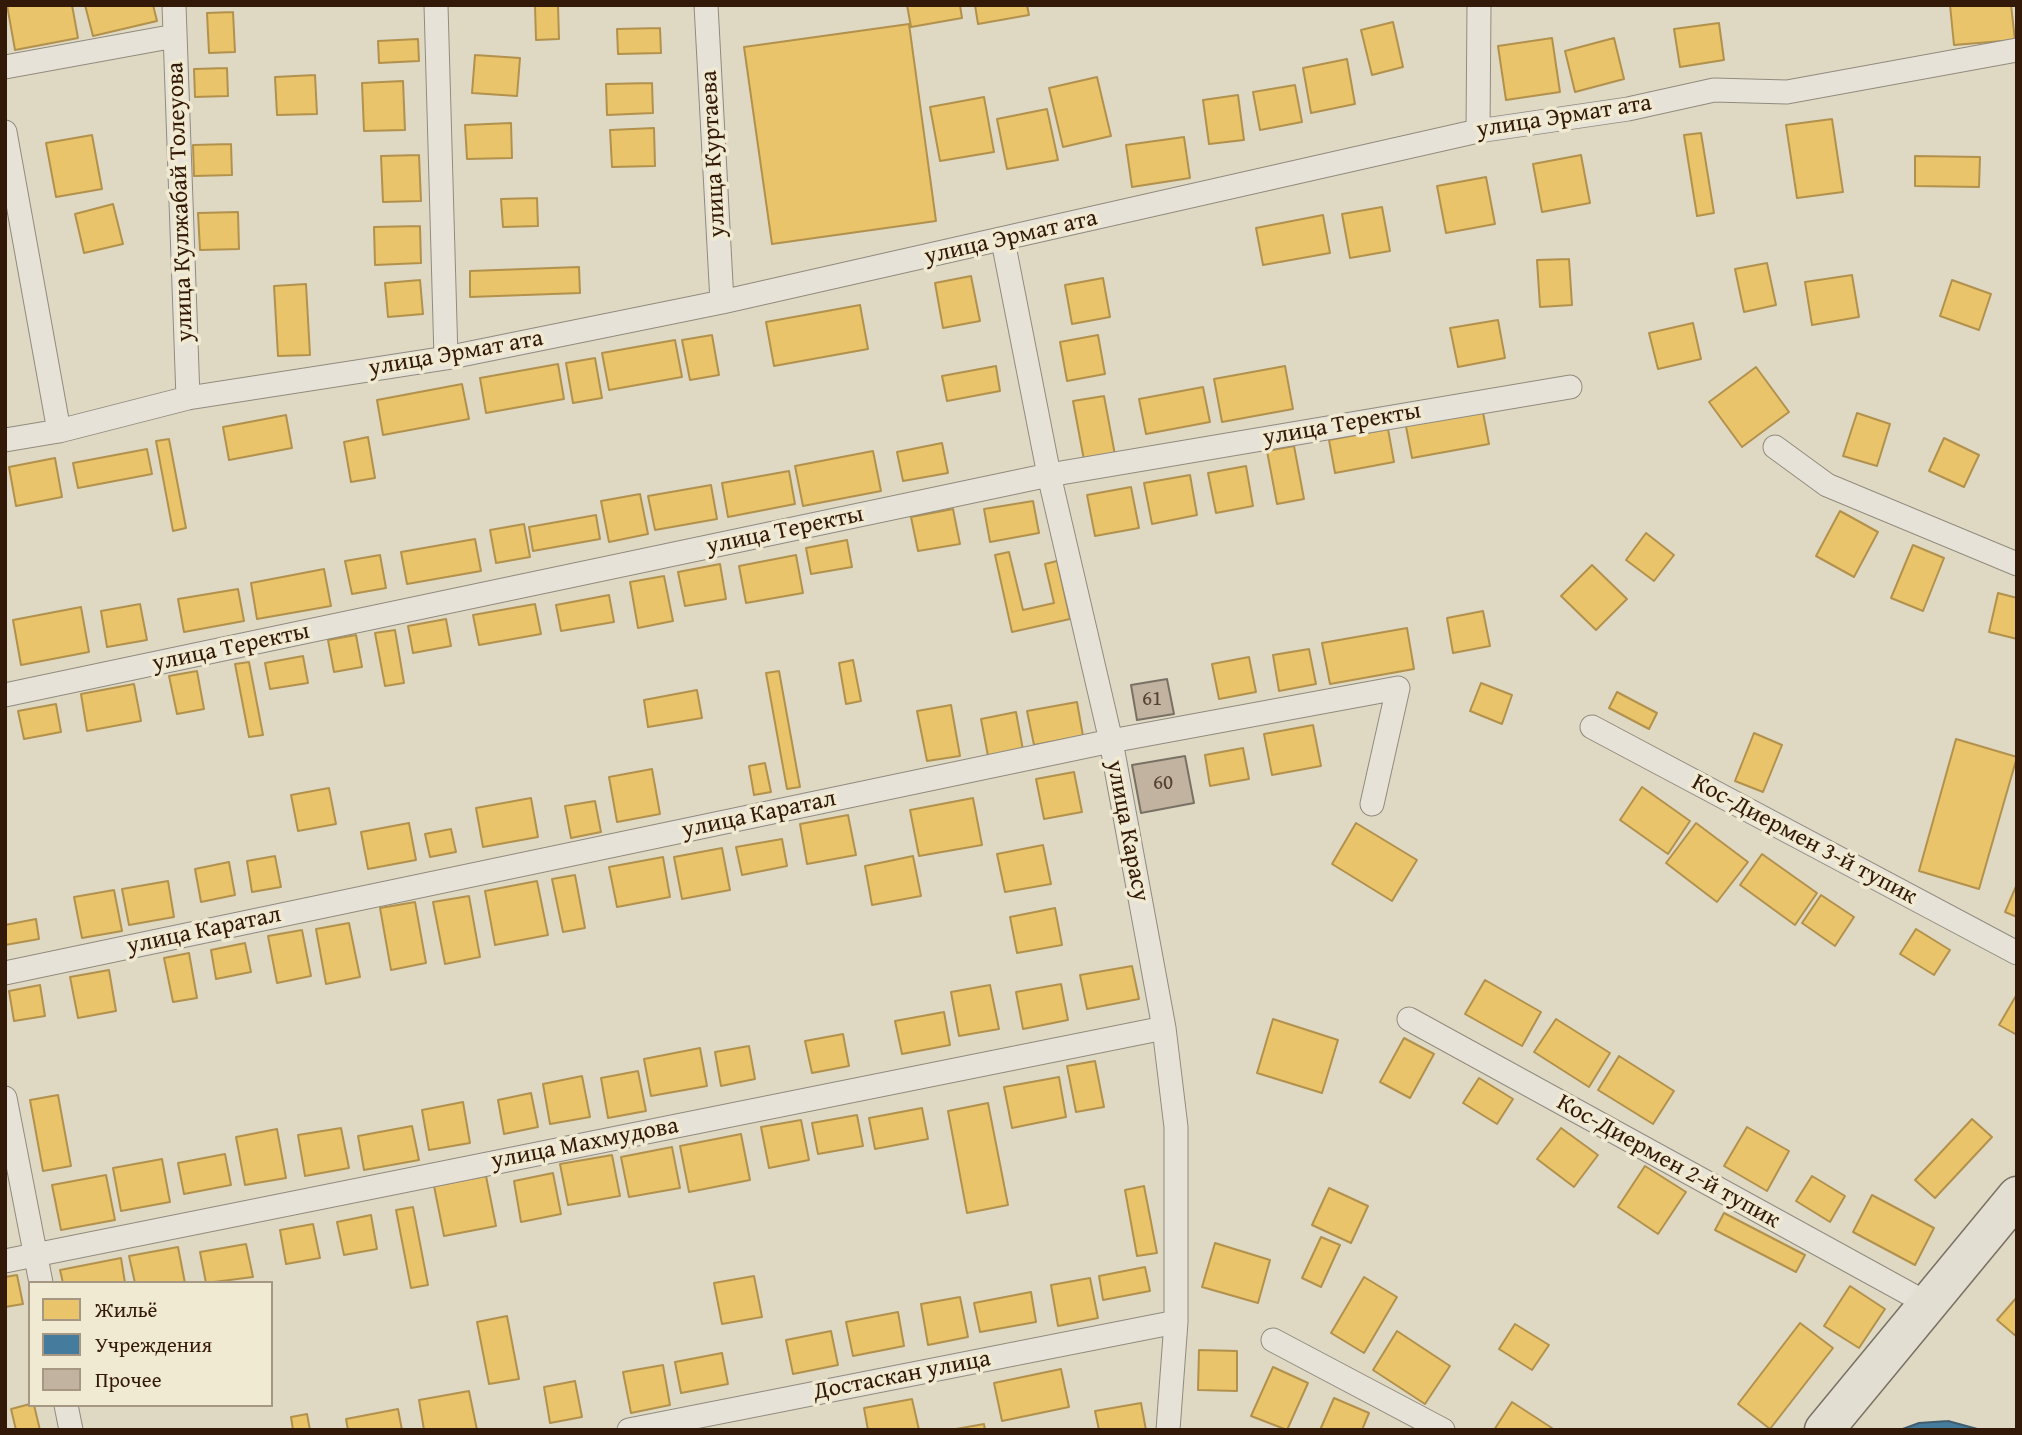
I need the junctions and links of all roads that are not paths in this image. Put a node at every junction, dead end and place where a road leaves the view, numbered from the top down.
1 (174, 5) edge
2 (436, 5) edge
3 (706, 5) edge
4 (1479, 5) edge
5 (175, 36) junction
6 (2017, 50) edge
7 (5, 68) edge
8 (1479, 131) junction
9 (5, 132) edge
10 (1003, 241) junction
11 (722, 302) junction
12 (446, 358) junction
13 (1570, 387) dead end
14 (188, 398) junction
15 (59, 430) junction
16 (5, 440) edge
17 (1775, 447) dead end
18 (1049, 475) junction
19 (2017, 564) edge
20 (5, 695) edge
21 (1592, 727) dead end
22 (1111, 741) junction
23 (1372, 804) dead end
24 (2017, 953) edge
25 (5, 973) edge
26 (1409, 1019) dead end
27 (1164, 1028) junction
28 (5, 1098) edge
29 (2017, 1196) edge
30 (36, 1254) junction
31 (5, 1261) edge
32 (41, 1281) edge
33 (1928, 1304) junction
34 (1176, 1322) junction
35 (1273, 1340) dead end
36 (66, 1407) edge
37 (71, 1430) edge
38 (629, 1430) edge
39 (1168, 1430) edge
40 (1443, 1430) edge
41 (1824, 1430) edge

1 - 5 street, улица Кулжабай Толеуова
2 - 12 street
3 - 11 street, улица Куртаева
4 - 8 street
5 - 7 street
5 - 14 street, улица Кулжабай Толеуова
6 - 8 street, улица Эрмат ата
8 - 10 street, улица Эрмат ата
9 - 15 street
10 - 11 street, улица Эрмат ата
10 - 18 street, улица Карасу
11 - 12 street, улица Эрмат ата
12 - 14 street, улица Эрмат ата
13 - 18 street, улица Теректы
14 - 15 street, улица Эрмат ата
15 - 16 street, улица Эрмат ата
17 - 19 street
18 - 20 street, улица Теректы
18 - 22 street, улица Карасу
21 - 24 street, Кос-Диермен 3-й тупик
22 - 23 street, улица Каратал
22 - 25 street, улица Каратал
22 - 27 street, улица Карасу
26 - 33 street, Кос-Диермен 2-й тупик
27 - 30 street, улица Махмудова
27 - 34 street, улица Карасу
28 - 30 street
29 - 33 highway
30 - 31 street, улица Махмудова
30 - 32 street
33 - 41 highway
34 - 38 street, Достаскан улица
34 - 39 street, улица Карасу
35 - 40 street
36 - 37 street

